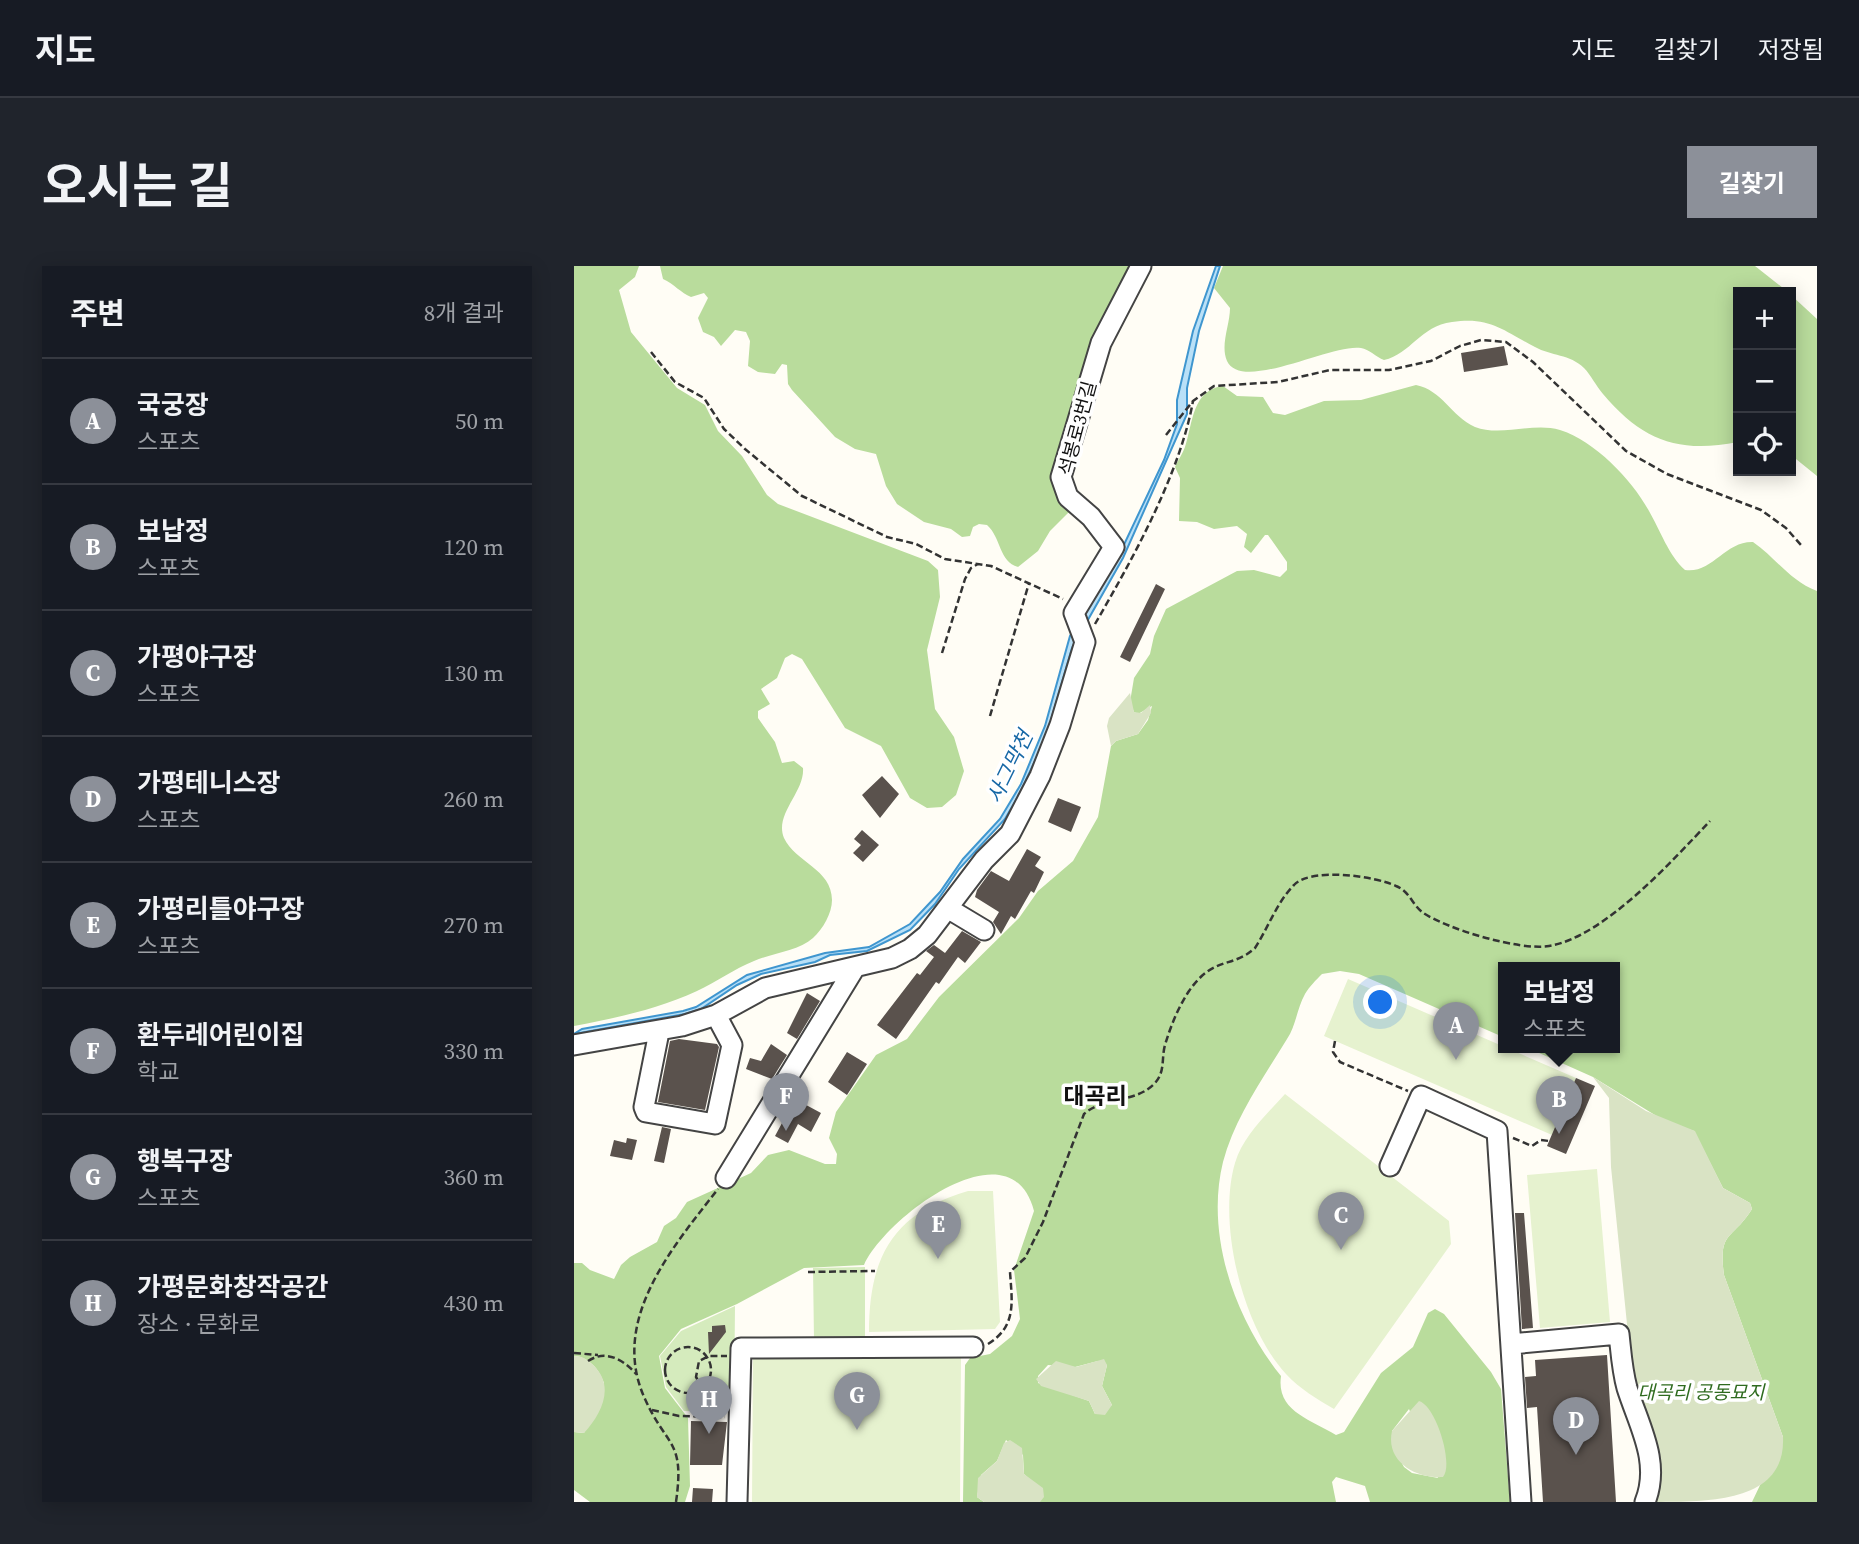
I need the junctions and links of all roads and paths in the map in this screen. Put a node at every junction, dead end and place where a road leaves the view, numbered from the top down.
1 (1141, 266) edge
2 (651, 352) dead end
3 (1193, 401) junction
4 (1166, 435) dead end
5 (1801, 545) dead end
6 (982, 563) junction
7 (1029, 583) junction
8 (1074, 613) junction
9 (1085, 642) junction
10 (942, 653) dead end
11 (990, 716) dead end
12 (1710, 821) dead end
13 (949, 909) junction
14 (984, 930) dead end
15 (853, 969) junction
16 (716, 1015) junction
17 (659, 1031) junction
18 (1335, 1041) dead end
19 (574, 1045) edge
20 (1421, 1096) junction
21 (1497, 1131) junction
22 (1549, 1141) dead end
23 (1390, 1166) dead end
24 (726, 1178) joint
25 (875, 1271) dead end
26 (808, 1272) dead end
27 (1511, 1344) junction
28 (973, 1347) joint
29 (741, 1352) junction
30 (574, 1353) edge
31 (604, 1355) junction
32 (706, 1356) junction
33 (588, 1361) dead end
34 (636, 1374) junction
35 (706, 1384) junction
36 (651, 1409) junction
37 (739, 1417) junction
38 (676, 1502) edge
39 (737, 1502) edge
40 (1521, 1502) edge
41 (1646, 1502) edge

1 - 8 street, 석봉로3번길
2 - 6 path
3 - 4 path
3 - 5 path
3 - 9 path
6 - 7 path
6 - 10 path
7 - 8 path
7 - 11 path
8 - 9 street
9 - 13 street
12 - 28 path
13 - 14 street
13 - 15 street
15 - 16 street
15 - 24 street
16 - 17 street
16 - 17 street
17 - 19 street
18 - 20 path
20 - 21 street
20 - 23 street
21 - 22 path
21 - 27 street
24 - 34 path
25 - 26 path
27 - 40 street
27 - 41 street
28 - 29 street
29 - 32 path
29 - 37 street
30 - 31 path
31 - 33 path
31 - 34 path
32 - 35 path
32 - 35 path
32 - 35 path
34 - 36 path
36 - 37 path
36 - 38 path
37 - 39 street

